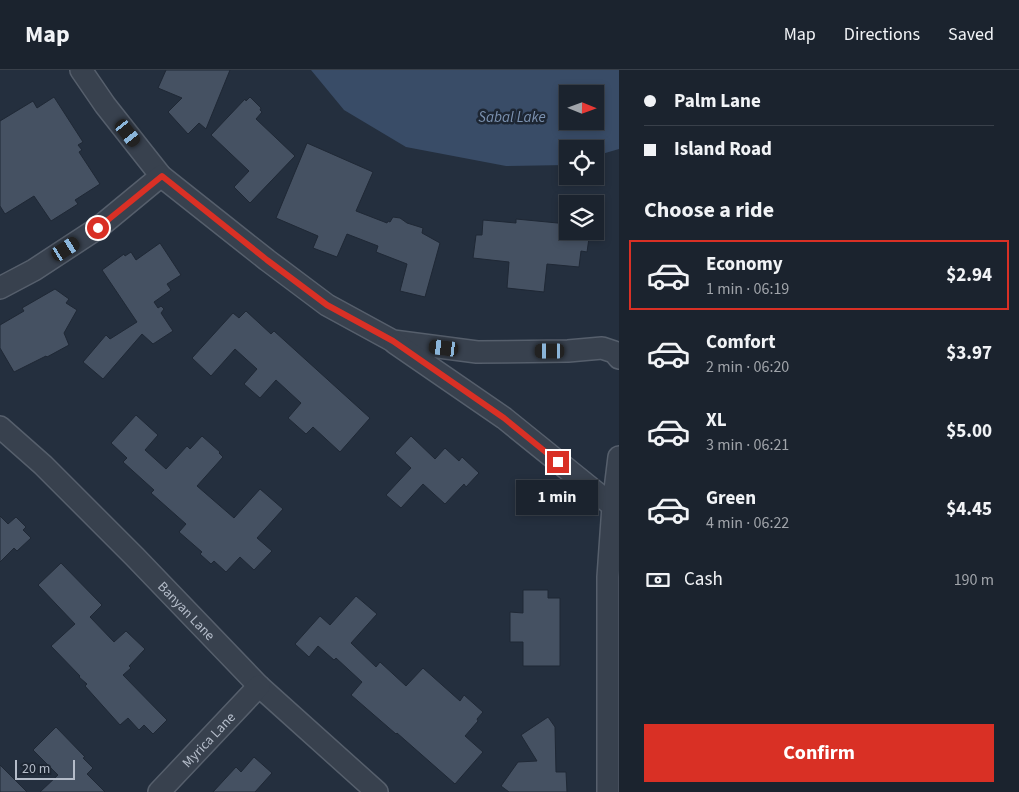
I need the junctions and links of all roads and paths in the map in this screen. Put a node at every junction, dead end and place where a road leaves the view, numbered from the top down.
1 (81, 70) edge
2 (162, 176) junction
3 (0, 288) edge
4 (393, 341) junction
5 (619, 358) edge
6 (0, 426) edge
7 (619, 457) edge
8 (613, 506) junction
9 (259, 686) junction
10 (159, 792) edge
11 (377, 792) edge
12 (608, 792) edge

1 - 2 street
2 - 3 street
2 - 4 street
4 - 5 street
4 - 8 street
6 - 9 street, Banyan Lane
7 - 8 street
8 - 12 street
9 - 10 street, Myrica Lane
9 - 11 street, Banyan Lane

